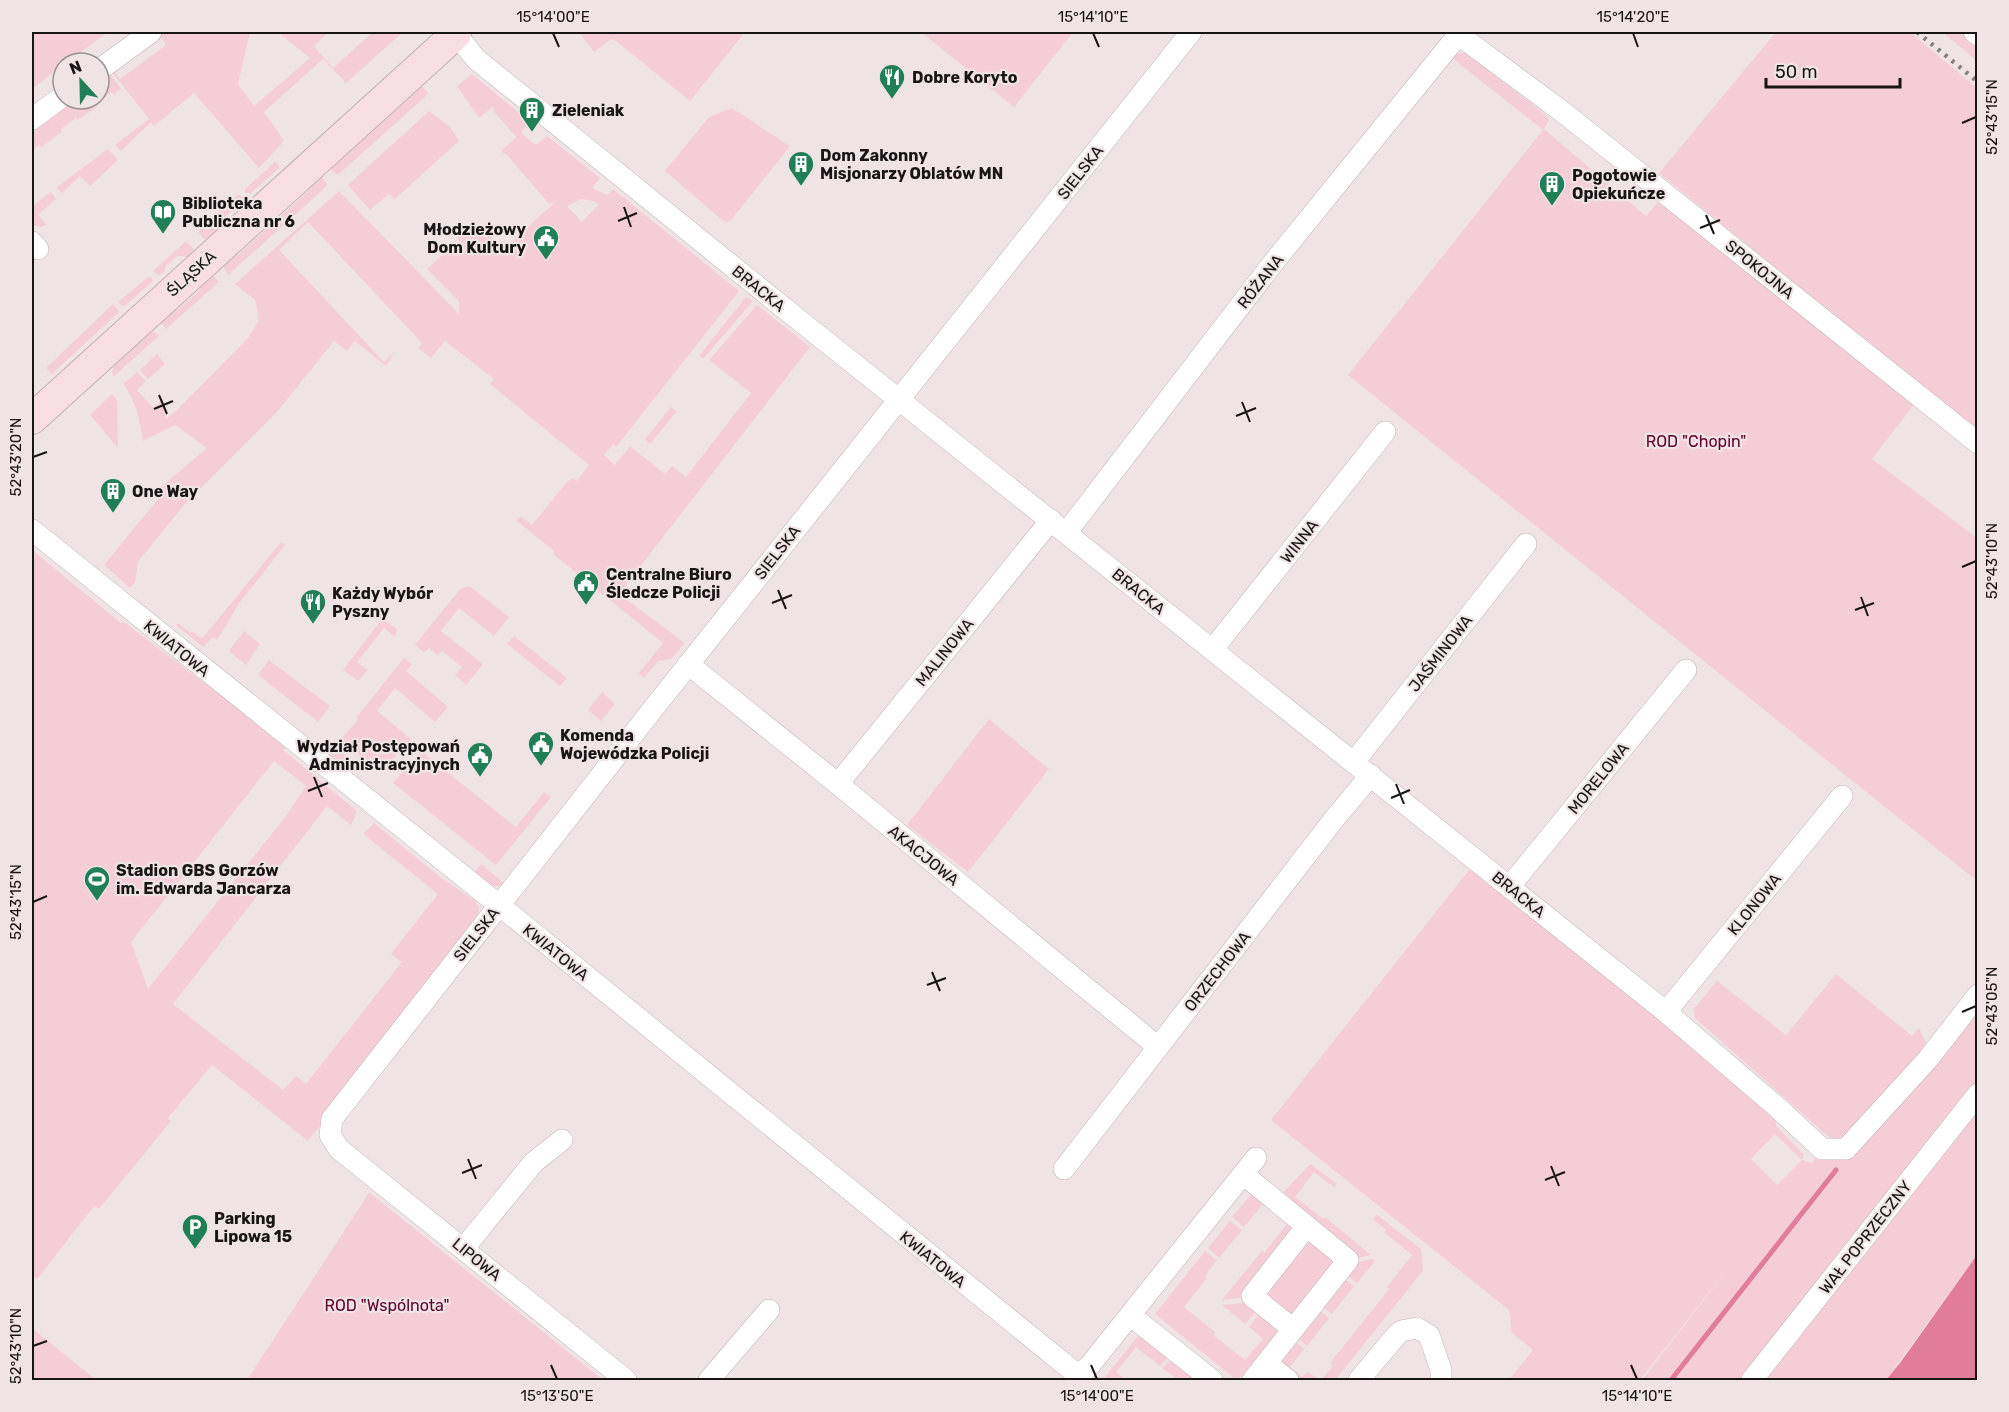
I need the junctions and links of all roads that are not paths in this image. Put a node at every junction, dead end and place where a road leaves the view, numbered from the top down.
1 (152, 32) edge
2 (456, 32) edge
3 (1191, 32) edge
4 (1974, 32) edge
5 (1457, 33) edge
6 (1977, 34) edge
7 (111, 61) edge
8 (51, 105) edge
9 (32, 119) edge
10 (899, 399) junction
11 (32, 419) edge
12 (1385, 432) dead end
13 (1977, 443) edge
14 (1059, 527) junction
15 (32, 530) edge
16 (1526, 544) dead end
17 (1213, 649) junction
18 (688, 664) junction
19 (1686, 670) dead end
20 (1354, 762) junction
21 (1371, 775) junction
22 (838, 784) junction
23 (1842, 796) dead end
24 (1510, 886) junction
25 (499, 905) junction
26 (1977, 995) edge
27 (1666, 1012) junction
28 (1158, 1047) junction
29 (1977, 1094) edge
30 (330, 1135) joint
31 (562, 1140) dead end
32 (1064, 1169) dead end
33 (1307, 1226) junction
34 (464, 1248) junction
35 (769, 1310) dead end
36 (1130, 1315) junction
37 (1293, 1329) junction
38 (1266, 1363) junction
39 (1079, 1379) edge
40 (626, 1380) edge
41 (710, 1380) edge
42 (1212, 1380) edge
43 (1252, 1380) edge
44 (1288, 1380) edge
45 (1359, 1380) edge
46 (1441, 1380) edge
47 (1752, 1380) edge

1 - 7 street
2 - 10 street, BRACKA
2 - 11 street, ŚLĄSKA
3 - 10 street, SIELSKA
4 - 6 street
5 - 13 street, SPOKOJNA
5 - 14 street, RÓŻANA
8 - 9 street
10 - 14 street, BRACKA
10 - 18 street, SIELSKA
12 - 17 street, WINNA
14 - 17 street, BRACKA
14 - 22 street, MALINOWA
15 - 25 street, KWIATOWA
16 - 20 street, JAŚMINOWA
17 - 20 street, BRACKA
18 - 22 street, AKACJOWA
18 - 25 street, SIELSKA
19 - 24 street, MORELOWA
20 - 21 street, BRACKA
21 - 24 street, BRACKA
21 - 28 street, ORZECHOWA
22 - 28 street, AKACJOWA
23 - 27 street, KLONOWA
24 - 27 street, BRACKA
25 - 30 street, SIELSKA
25 - 39 street, KWIATOWA
26 - 27 street, BRACKA
28 - 32 street, ORZECHOWA
29 - 47 street, WAŁ POPRZECZNY
30 - 34 street, LIPOWA
31 - 34 street
33 - 36 street, KWIATOWA
33 - 37 street, KWIATOWA
33 - 37 street
34 - 40 street, LIPOWA
35 - 41 street
36 - 39 street, KWIATOWA
36 - 42 street
37 - 38 street, KWIATOWA
38 - 43 street, KWIATOWA
38 - 44 street
45 - 46 street

